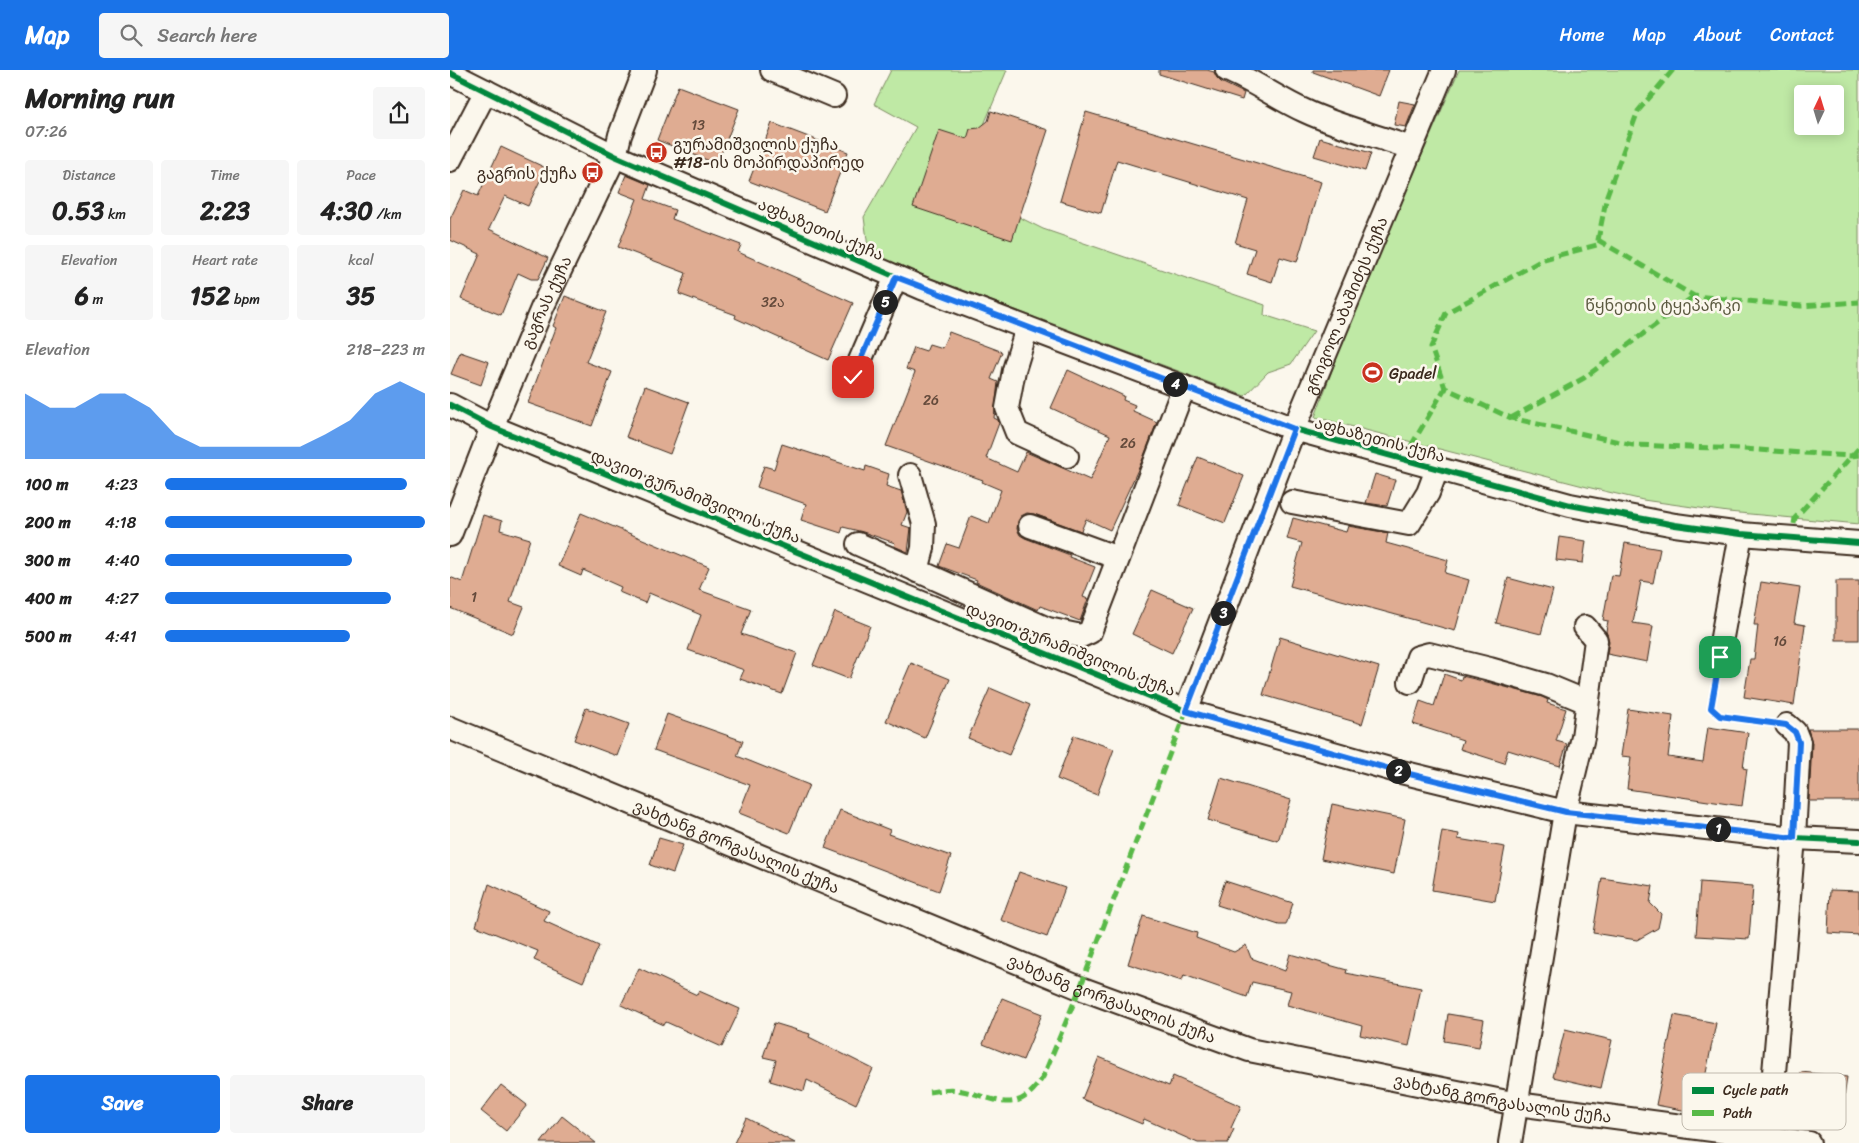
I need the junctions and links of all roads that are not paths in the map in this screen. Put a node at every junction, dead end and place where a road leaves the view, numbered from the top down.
1 (646, 70) edge
2 (772, 70) edge
3 (1226, 70) edge
4 (1444, 70) edge
5 (450, 73) edge
6 (486, 91) junction
7 (834, 96) dead end
8 (1411, 148) junction
9 (615, 156) junction
10 (450, 160) edge
11 (896, 277) junction
12 (1027, 328) junction
13 (853, 377) dead end
14 (1184, 388) junction
15 (450, 405) edge
16 (492, 427) junction
17 (1294, 429) junction
18 (1067, 456) dead end
19 (1438, 468) junction
20 (910, 475) dead end
21 (1292, 502) dead end
22 (1030, 526) dead end
23 (1741, 534) junction
24 (450, 535) edge
25 (1859, 543) edge
26 (858, 544) dead end
27 (1118, 558) junction
28 (917, 570) junction
29 (1585, 627) dead end
30 (1719, 657) road end
31 (1410, 682) dead end
32 (1587, 702) junction
33 (1186, 711) junction
34 (1786, 725) road end
35 (450, 728) edge
36 (1566, 812) junction
37 (1794, 838) junction
38 (1859, 841) edge
39 (1774, 1073) edge
40 (1517, 1104) junction
41 (1682, 1128) edge
42 (1693, 1130) edge
43 (1768, 1141) edge
44 (1510, 1143) edge
45 (1809, 1143) edge

1 - 9 street, გაგრას ქუჩა
2 - 7 street
3 - 8 street
4 - 8 street, გრიგოლ აბაშიძეს ქუჩა
5 - 6 street, აფხაზეთის ქუჩა
6 - 9 street, აფხაზეთის ქუჩა
6 - 10 street
8 - 17 street, გრიგოლ აბაშიძეს ქუჩა
9 - 11 street, აფხაზეთის ქუჩა
9 - 16 street, გაგრას ქუჩა
11 - 12 street, აფხაზეთის ქუჩა
11 - 13 street
12 - 14 street, აფხაზეთის ქუჩა
12 - 18 street
14 - 17 street, აფხაზეთის ქუჩა
14 - 27 street
15 - 16 street, დავით გურამიშვილის ქუჩა
16 - 24 street, გაგრას ქუჩა
16 - 33 street, დავით გურამიშვილის ქუჩა
17 - 19 street, აფხაზეთის ქუჩა
17 - 33 street, გრიგოლ აბაშიძეს ქუჩა
19 - 21 street
19 - 23 street, აფხაზეთის ქუჩა
20 - 28 street
22 - 27 street
23 - 25 street, აფხაზეთის ქუჩა
23 - 30 street
26 - 28 street
27 - 28 street
29 - 32 street
31 - 32 street
32 - 36 street
33 - 36 street, დავით გურამიშვილის ქუჩა
34 - 37 street
35 - 40 street, ვახტანგ გორგასალის ქუჩა
36 - 37 street, დავით გურამიშვილის ქუჩა
36 - 40 street
37 - 38 street, დავით გურამიშვილის ქუჩა
37 - 39 street
40 - 41 street, ვახტანგ გორგასალის ქუჩა
40 - 44 street
42 - 43 street, ვახტანგ გორგასალის ქუჩა
43 - 45 street, ვახტანგ გორგასალის ქუჩა

